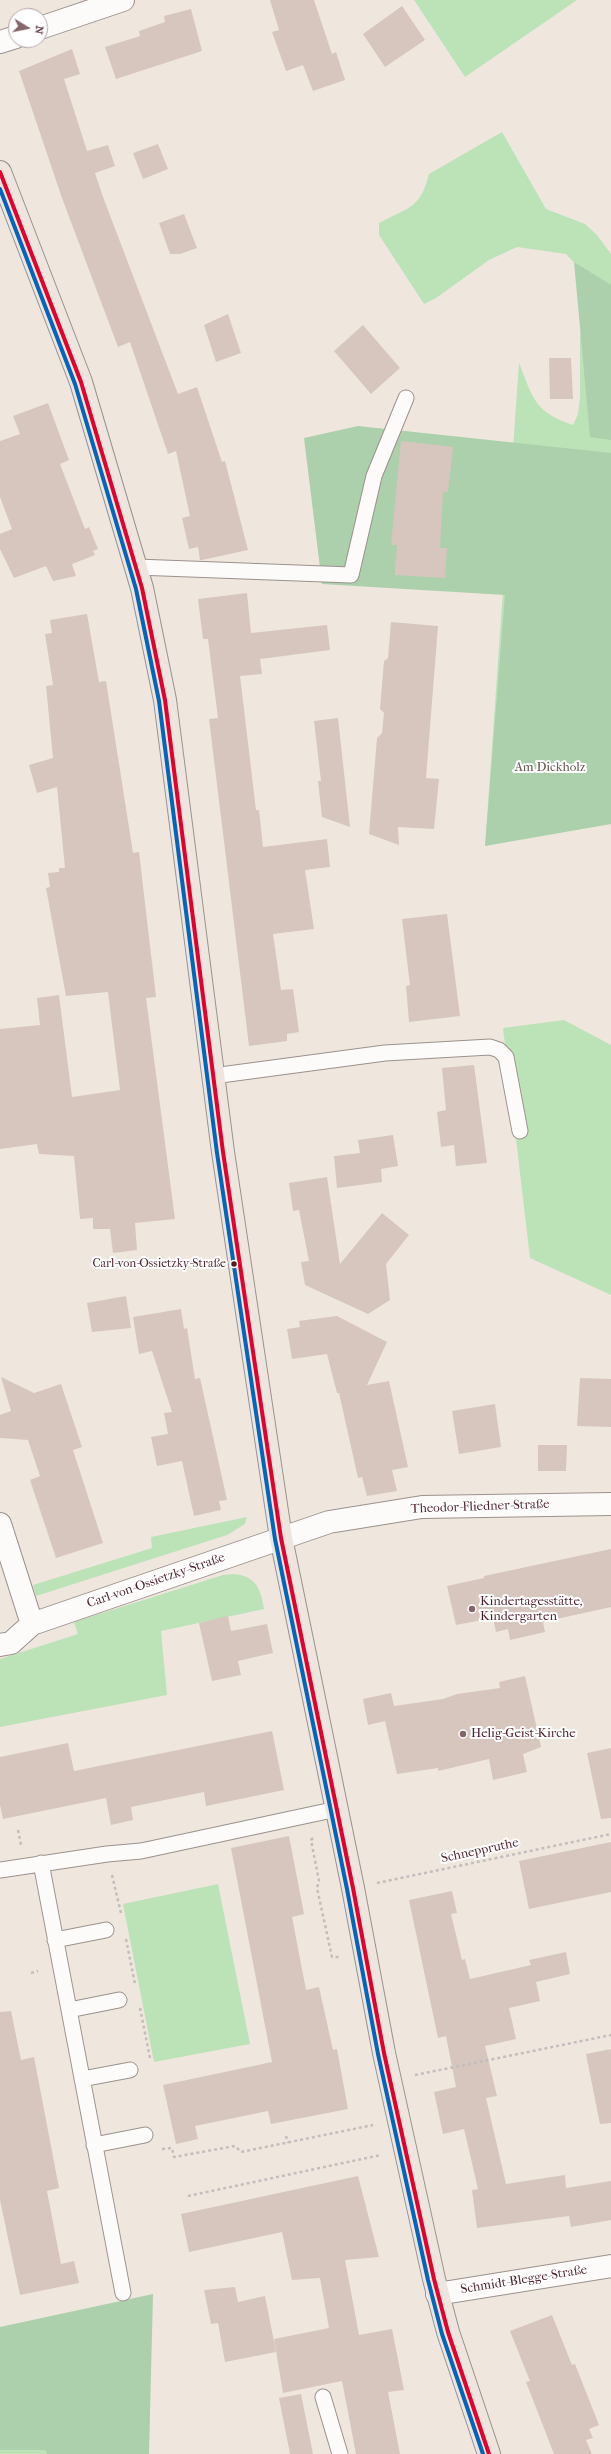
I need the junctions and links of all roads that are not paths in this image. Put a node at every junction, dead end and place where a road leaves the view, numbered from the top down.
1 (123, 0) edge
2 (48, 25) edge
3 (0, 172) edge
4 (406, 398) dead end
5 (136, 566) junction
6 (213, 1076) junction
7 (520, 1131) dead end
8 (611, 1504) edge
9 (0, 1524) edge
10 (281, 1538) junction
11 (32, 1624) junction
12 (0, 1646) edge
13 (337, 1808) junction
14 (41, 1863) junction
15 (0, 1870) edge
16 (106, 1930) dead end
17 (55, 1940) junction
18 (119, 2000) dead end
19 (69, 2010) junction
20 (130, 2070) road end
21 (82, 2078) junction
22 (145, 2135) road end
23 (94, 2145) junction
24 (611, 2266) edge
25 (123, 2293) dead end
26 (437, 2294) junction
27 (323, 2397) dead end
28 (340, 2454) edge
29 (489, 2454) edge

1 - 2 street
3 - 5 main road
4 - 5 lane
5 - 6 main road
6 - 7 lane
6 - 10 main road
8 - 10 street, Theodor-Fliedner-Straße
9 - 11 street
10 - 11 street, Carl-von-Ossietzky-Straße
10 - 13 main road
11 - 12 street, Carl-von-Ossietzky-Straße
13 - 14 lane
13 - 26 main road
14 - 15 lane
14 - 17 lane
16 - 17 lane
17 - 19 lane
18 - 19 lane
19 - 21 lane
20 - 21 lane
21 - 23 lane
22 - 23 lane
23 - 25 lane
24 - 26 street, Schmidt-Blegge-Straße
26 - 29 main road
27 - 28 lane

